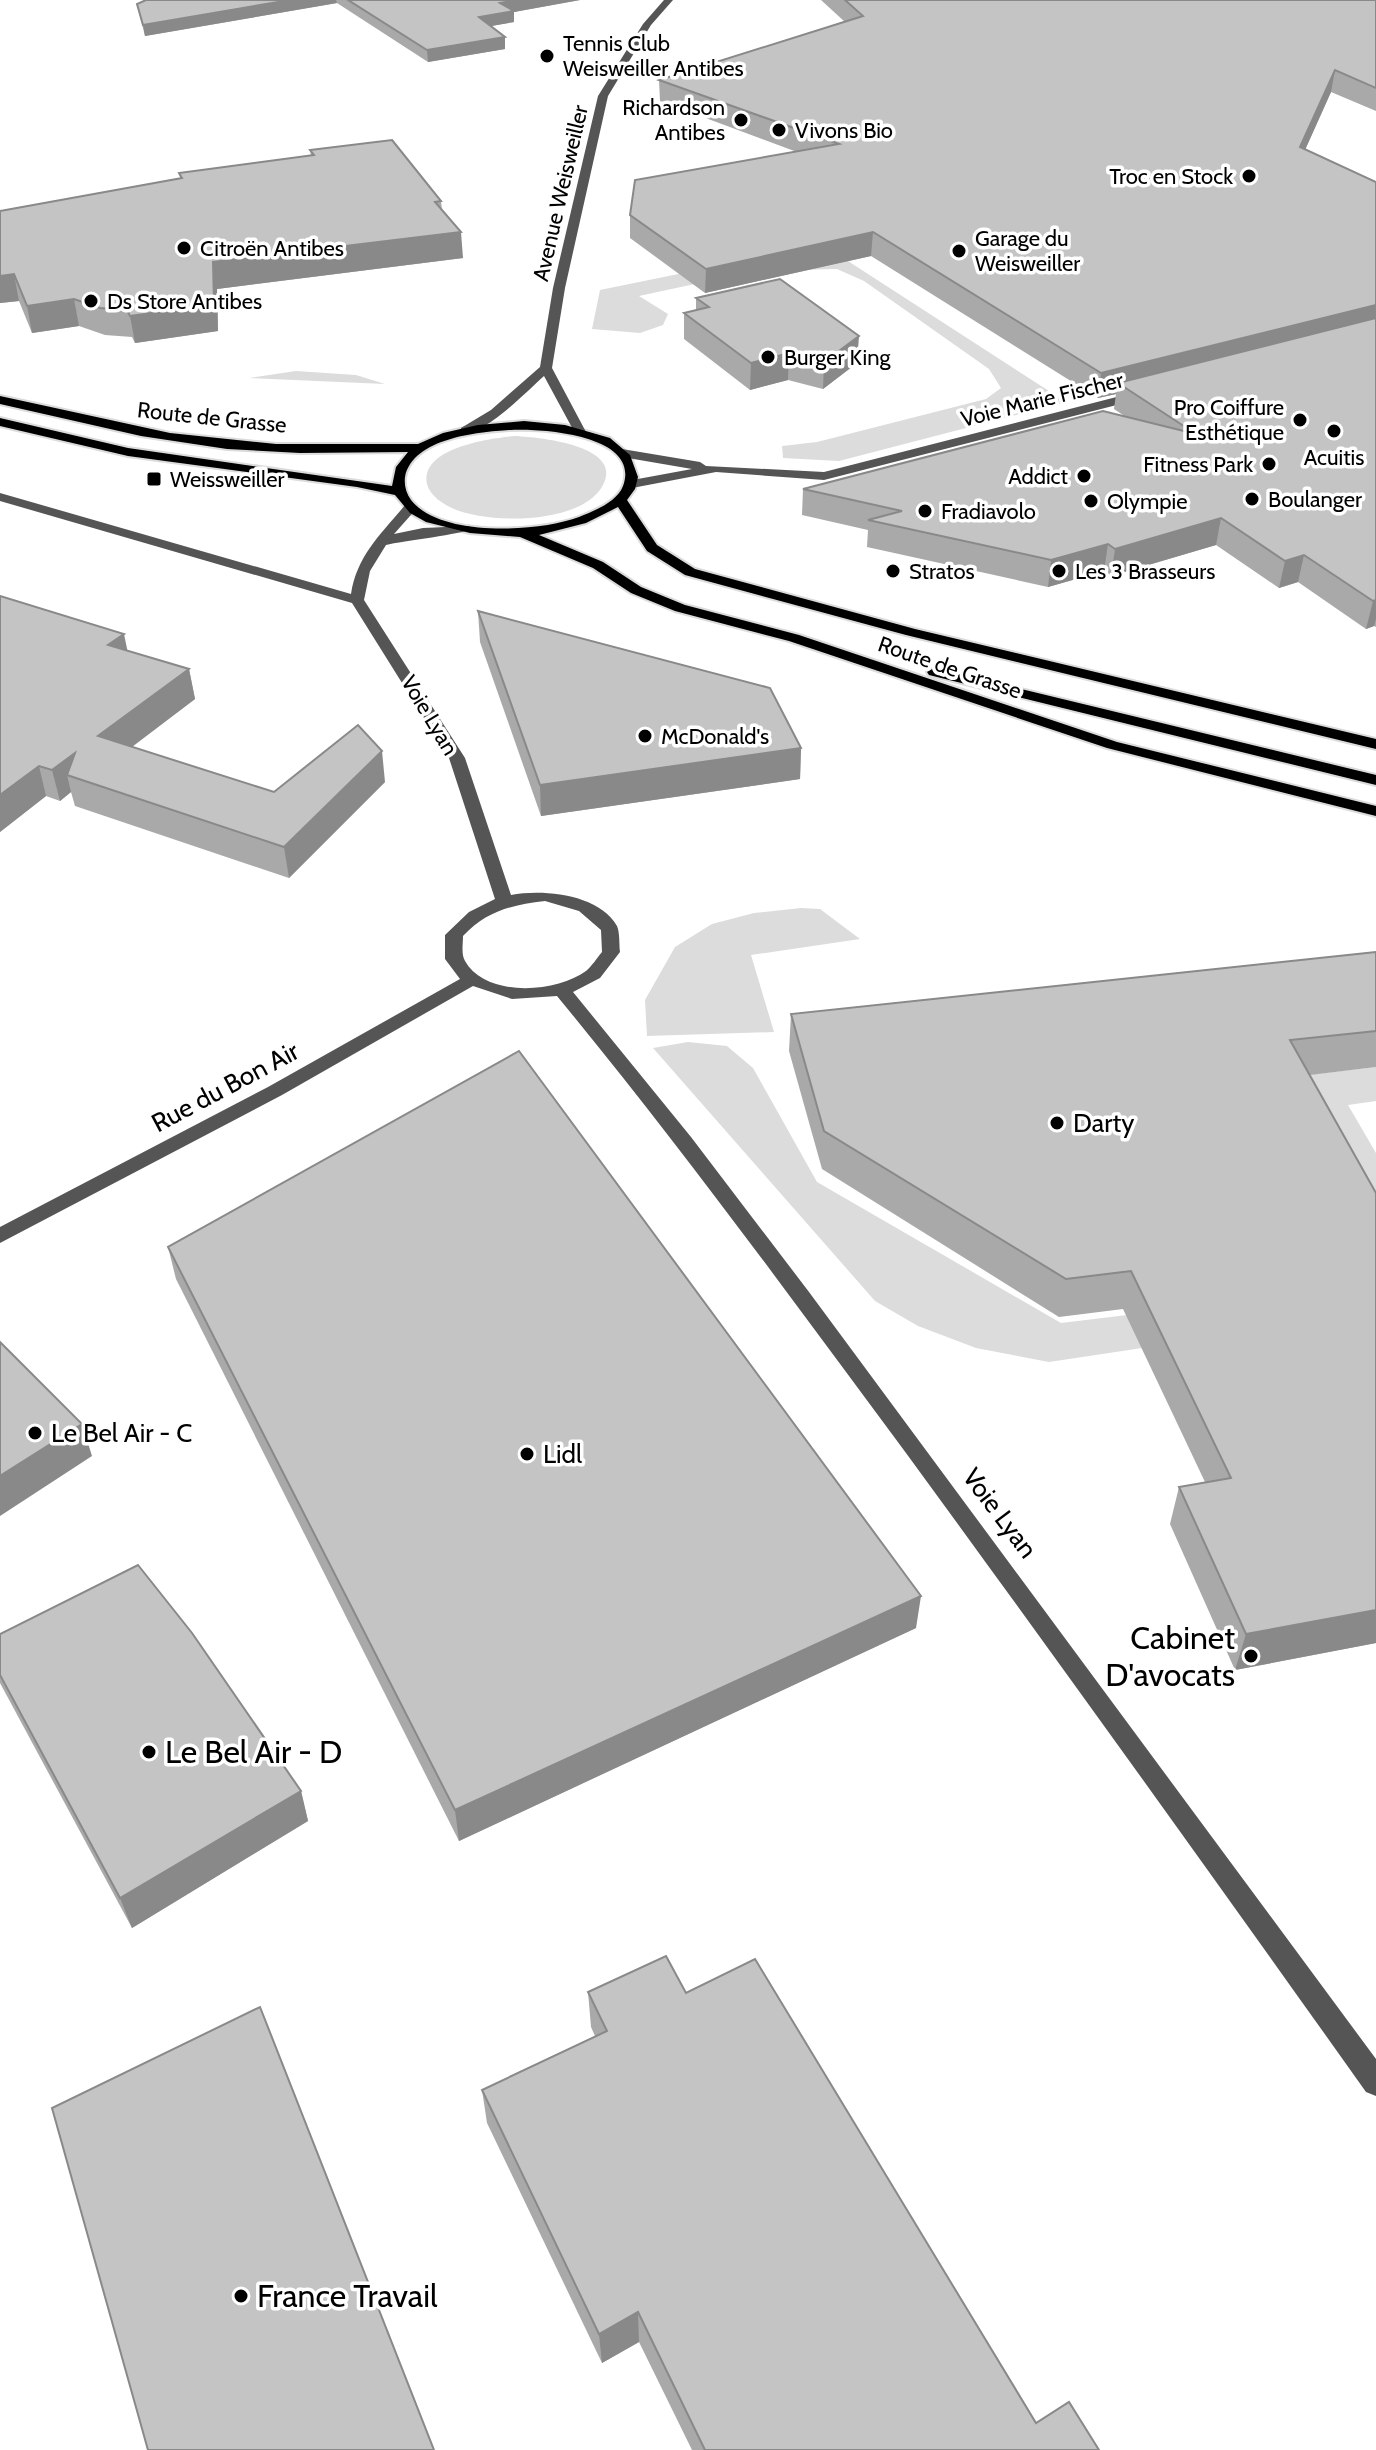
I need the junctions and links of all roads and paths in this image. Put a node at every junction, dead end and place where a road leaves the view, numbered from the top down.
1 (669, 0) edge
2 (546, 368) junction
3 (1160, 390) edge
4 (0, 400) edge
5 (0, 422) edge
6 (465, 431) junction
7 (580, 432) junction
8 (423, 448) junction
9 (622, 453) junction
10 (716, 468) junction
11 (632, 484) junction
12 (399, 492) junction
13 (0, 497) edge
14 (620, 500) junction
15 (411, 507) junction
16 (464, 529) junction
17 (522, 533) junction
18 (379, 542) junction
19 (357, 600) junction
20 (794, 638) junction
21 (1376, 744) edge
22 (1376, 780) edge
23 (1376, 811) edge
24 (504, 900) junction
25 (471, 980) junction
26 (562, 990) junction
27 (0, 1236) edge
28 (1376, 2082) edge

1 - 2 street, Avenue Weisweiller
2 - 6 street
2 - 7 street
3 - 10 street, Voie Marie Fischer
4 - 8 main road, Route de Grasse
5 - 12 main road, Route de Grasse
6 - 7 main road
6 - 8 main road
7 - 9 main road
8 - 12 main road
9 - 10 street, Voie Marie Fischer
9 - 11 main road
10 - 11 street, Voie Marie Fischer
11 - 14 main road
12 - 15 main road
13 - 19 street
14 - 17 main road
14 - 21 main road, Route de Grasse
15 - 16 main road
15 - 18 street
16 - 17 main road
16 - 18 street
17 - 20 main road, Route de Grasse
18 - 19 street
19 - 24 street, Voie Lyan
20 - 22 main road
20 - 23 main road, Route de Grasse
24 - 25 street
24 - 26 street
25 - 26 street
25 - 27 street, Rue du Bon Air
26 - 28 street, Voie Lyan

